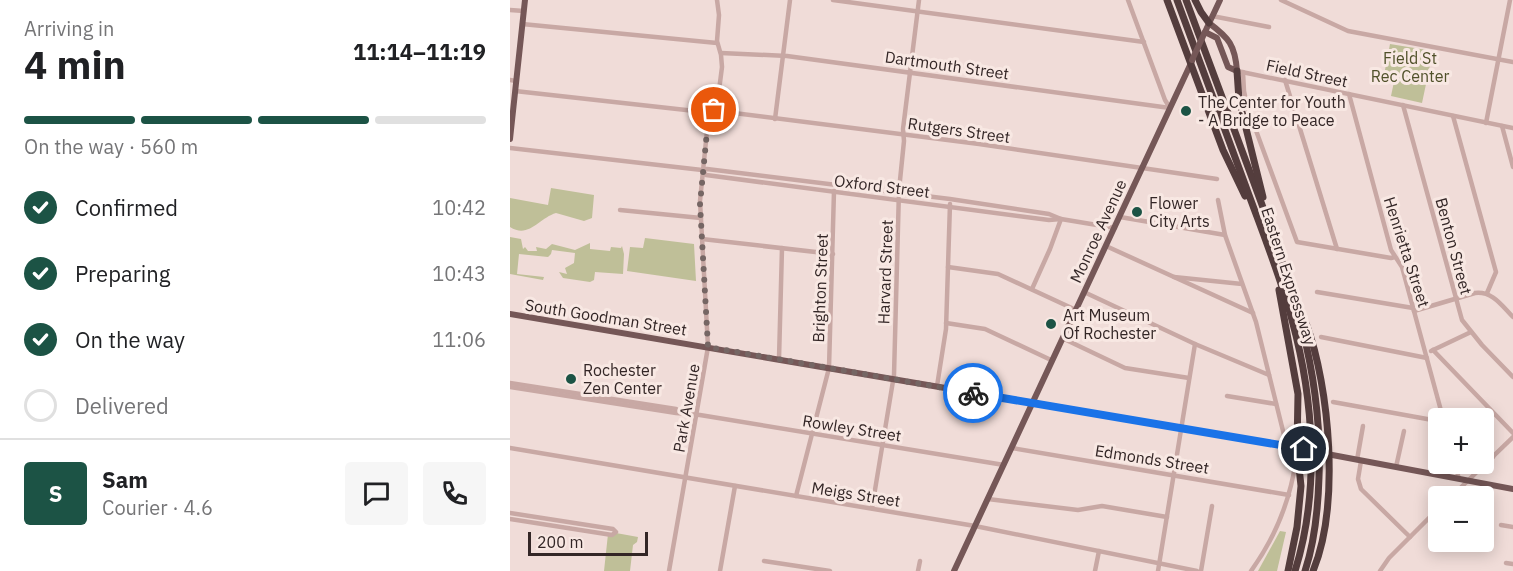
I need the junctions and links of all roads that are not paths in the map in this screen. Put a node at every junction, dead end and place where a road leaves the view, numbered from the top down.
1 (525, 0) edge
2 (717, 0) edge
3 (790, 0) edge
4 (833, 0) edge
5 (919, 0) edge
6 (1128, 0) edge
7 (1167, 0) edge
8 (1177, 0) edge
9 (1186, 0) edge
10 (1195, 0) edge
11 (1220, 0) edge
12 (1281, 0) edge
13 (1510, 0) edge
14 (510, 10) edge
15 (918, 10) junction
16 (524, 11) junction
17 (1211, 19) junction
18 (522, 24) junction
19 (1269, 27) dead end
20 (1205, 32) junction
21 (1144, 42) junction
22 (717, 43) junction
23 (721, 53) junction
24 (783, 56) junction
25 (1499, 59) junction
26 (1513, 62) edge
27 (1191, 63) junction
28 (1240, 71) junction
29 (910, 72) junction
30 (1285, 80) junction
31 (513, 81) edge
32 (515, 91) junction
33 (1349, 94) junction
34 (1403, 105) junction
35 (1170, 108) junction
36 (711, 111) junction
37 (1453, 116) junction
38 (775, 119) junction
39 (1486, 123) junction
40 (1502, 126) junction
41 (1513, 128) edge
42 (903, 135) junction
43 (510, 139) edge
44 (510, 148) edge
45 (1513, 167) edge
46 (1142, 168) junction
47 (702, 170) junction
48 (1217, 179) dead end
49 (835, 184) junction
50 (834, 192) junction
51 (898, 192) junction
52 (950, 199) junction
53 (899, 200) junction
54 (1218, 200) dead end
55 (950, 206) junction
56 (620, 210) dead end
57 (1120, 217) junction
58 (701, 218) junction
59 (1061, 219) junction
60 (1115, 228) junction
61 (1272, 232) junction
62 (1225, 235) junction
63 (1264, 237) junction
64 (702, 239) junction
65 (1106, 246) junction
66 (782, 248) junction
67 (1337, 249) junction
68 (833, 254) junction
69 (1395, 257) junction
70 (1274, 264) junction
71 (948, 267) junction
72 (1173, 277) junction
73 (1290, 280) junction
74 (1242, 285) junction
75 (1032, 290) junction
76 (1084, 292) junction
77 (1317, 292) dead end
78 (1487, 293) junction
79 (1456, 299) junction
80 (1076, 310) junction
81 (1414, 310) junction
82 (1253, 313) junction
83 (510, 314) edge
84 (1513, 317) edge
85 (946, 323) junction
86 (1471, 332) junction
87 (1321, 337) dead end
88 (1062, 338) junction
89 (1195, 344) junction
90 (708, 347) junction
91 (1433, 350) junction
92 (1426, 356) junction
93 (779, 359) junction
94 (1051, 360) junction
95 (829, 368) junction
96 (1269, 375) junction
97 (1513, 377) edge
98 (1189, 378) junction
99 (894, 379) junction
100 (510, 385) edge
101 (937, 386) junction
102 (1227, 396) dead end
103 (1334, 402) dead end
104 (1032, 404) junction
105 (1276, 404) junction
106 (1440, 408) edge
107 (697, 414) junction
108 (1428, 419) edge
109 (1363, 426) dead end
110 (1181, 429) junction
111 (1404, 431) dead end
112 (813, 434) junction
113 (1284, 435) dead end
114 (1513, 435) edge
115 (883, 445) junction
116 (510, 448) edge
117 (1012, 448) junction
118 (1300, 449) junction
119 (1327, 454) junction
120 (1494, 456) edge
121 (1359, 460) junction
122 (1004, 465) junction
123 (1396, 467) junction
124 (1458, 474) edge
125 (1475, 474) edge
126 (1174, 475) junction
127 (686, 478) junction
128 (1459, 479) junction
129 (1468, 481) junction
130 (735, 486) junction
131 (1463, 486) edge
132 (1513, 489) edge
133 (1289, 495) junction
134 (796, 496) junction
135 (988, 499) junction
136 (1212, 506) dead end
137 (872, 508) junction
138 (510, 513) edge
139 (1167, 517) junction
140 (510, 519) edge
141 (1428, 519) edge
142 (1501, 525) dead end
143 (975, 526) junction
144 (1513, 527) edge
145 (1410, 537) junction
146 (1099, 551) junction
147 (764, 561) dead end
148 (920, 561) dead end
149 (1506, 562) dead end
150 (1159, 563) junction
151 (1513, 564) edge
152 (721, 568) edge
153 (669, 571) edge
154 (830, 571) edge
155 (918, 571) edge
156 (954, 571) edge
157 (1095, 571) edge
158 (1158, 571) edge
159 (1199, 571) edge
160 (1251, 571) edge
161 (1288, 571) edge
162 (1295, 571) edge
163 (1305, 571) edge
164 (1313, 571) edge
165 (1380, 571) edge

1 - 16 main road
2 - 22 street, Park Avenue
3 - 24 street
4 - 15 street
5 - 15 street, Harvard Street
6 - 21 street
7 - 27 highway
8 - 63 highway, Eastern Expressway
9 - 61 highway, Eastern Expressway
10 - 17 highway
11 - 17 main road, Monroe Avenue
12 - 25 street
13 - 25 street
14 - 16 street
15 - 21 street
15 - 29 street, Harvard Street
16 - 18 main road
17 - 19 street
17 - 20 main road, Monroe Avenue
17 - 28 main road
18 - 22 street
18 - 31 main road
20 - 27 main road, Monroe Avenue, bridge
20 - 28 main road
21 - 35 street
22 - 23 street, Park Avenue
23 - 24 street, Dartmouth Street
23 - 36 street, Park Avenue
24 - 29 street, Dartmouth Street
24 - 38 street
25 - 26 street
25 - 39 street
27 - 35 main road, Monroe Avenue
27 - 63 highway
28 - 30 street, Field Street
28 - 61 highway
28 - 67 street
29 - 35 street, Dartmouth Street
29 - 42 street, Harvard Street
30 - 33 street, Field Street
30 - 67 street
31 - 32 main road
32 - 36 street, Rutgers Street
32 - 43 main road
33 - 34 street, Field Street
33 - 69 street, Henrietta Street
34 - 37 street, Field Street
34 - 79 street, Benton Street
35 - 46 main road, Monroe Avenue
36 - 38 street, Rutgers Street
36 - 47 street, Park Avenue
37 - 39 street, Field Street
37 - 78 street
38 - 42 street, Rutgers Street
39 - 40 street, Field Street
40 - 41 street, Field Street
40 - 45 street
42 - 46 street, Rutgers Street
42 - 51 street, Harvard Street
44 - 47 street, Oxford Street
46 - 48 street, Rutgers Street
46 - 57 main road, Monroe Avenue
47 - 49 street, Oxford Street
47 - 50 street, Oxford Street
47 - 58 street, Park Avenue
49 - 50 street, Brighton Street
49 - 51 street, Oxford Street
50 - 53 street, Oxford Street
50 - 68 street, Brighton Street
51 - 52 street, Oxford Street
51 - 53 street, Harvard Street
52 - 55 street
52 - 59 street, Oxford Street
53 - 55 street, Oxford Street
53 - 99 street, Harvard Street
54 - 62 street
55 - 59 street, Oxford Street
55 - 71 street
56 - 58 street
57 - 60 main road, Monroe Avenue
57 - 62 street
58 - 64 street, Park Avenue
59 - 60 street, Oxford Street
59 - 75 street
60 - 65 main road, Monroe Avenue
61 - 73 highway, Eastern Expressway
62 - 74 street
63 - 70 highway, Eastern Expressway
64 - 66 street
64 - 90 street, Park Avenue
65 - 72 street
65 - 76 main road, Monroe Avenue
66 - 68 street
66 - 93 street
67 - 69 street
68 - 95 street, Brighton Street
69 - 81 street, Henrietta Street
70 - 118 highway
70 - 162 highway, Eastern Expressway
71 - 75 street
71 - 85 street
72 - 74 street
72 - 82 street
73 - 119 highway
73 - 163 highway, Eastern Expressway
74 - 82 street
75 - 80 street
76 - 80 main road, Monroe Avenue
76 - 89 street
77 - 81 street
78 - 79 street
78 - 84 street
79 - 81 street
79 - 86 street, Benton Street
80 - 88 main road, Monroe Avenue
81 - 92 street, Henrietta Street
82 - 96 street
83 - 90 main road, South Goodman Street
85 - 94 street
85 - 101 street
86 - 91 street
86 - 97 street, Benton Street
87 - 92 street
88 - 94 main road, Monroe Avenue
88 - 98 street
89 - 96 street
89 - 98 street
90 - 93 main road, South Goodman Street
90 - 107 street, Park Avenue
91 - 92 street
91 - 114 street
92 - 106 street, Henrietta Street
93 - 95 main road, South Goodman Street
94 - 104 main road, Monroe Avenue
95 - 99 main road, South Goodman Street
95 - 112 street, Brighton Street
96 - 105 street
98 - 110 street
99 - 101 main road, South Goodman Street
99 - 115 street, Harvard Street
100 - 107 street, Rowley Street
101 - 104 main road, South Goodman Street
102 - 105 street
103 - 108 street
104 - 110 main road, South Goodman Street
104 - 117 main road, Monroe Avenue
105 - 113 street
107 - 112 street, Rowley Street
107 - 127 street, Park Avenue
109 - 121 street
110 - 118 main road, South Goodman Street
110 - 126 street
111 - 123 street
112 - 115 street, Rowley Street
112 - 134 street, Brighton Street
114 - 120 street
115 - 122 street, Rowley Street
115 - 137 street, Harvard Street
116 - 127 street, Meigs Street
117 - 122 main road, Monroe Avenue
117 - 126 street, Edmonds Street
118 - 119 main road, South Goodman Street, bridge
118 - 133 street
118 - 161 highway
119 - 121 main road, South Goodman Street
119 - 164 highway
121 - 123 main road, South Goodman Street
121 - 145 street
122 - 135 main road, Monroe Avenue
123 - 128 main road, South Goodman Street
124 - 128 street
125 - 129 street
126 - 133 street, Edmonds Street
126 - 139 street
127 - 130 street, Meigs Street
127 - 153 street, Park Avenue
128 - 129 main road, South Goodman Street
129 - 131 street
129 - 132 main road, South Goodman Street
130 - 134 street, Meigs Street
130 - 152 street
133 - 160 street
134 - 137 street, Meigs Street
135 - 139 street
135 - 143 main road, Monroe Avenue
136 - 159 street
137 - 143 street, Meigs Street
138 - 140 street
139 - 150 street
141 - 145 street
142 - 144 street
143 - 146 street, Meigs Street
143 - 156 main road, Monroe Avenue
145 - 165 street
146 - 150 street, Meigs Street
146 - 157 street
147 - 154 street
148 - 155 street
149 - 151 street
150 - 158 street
150 - 159 street, Meigs Street

